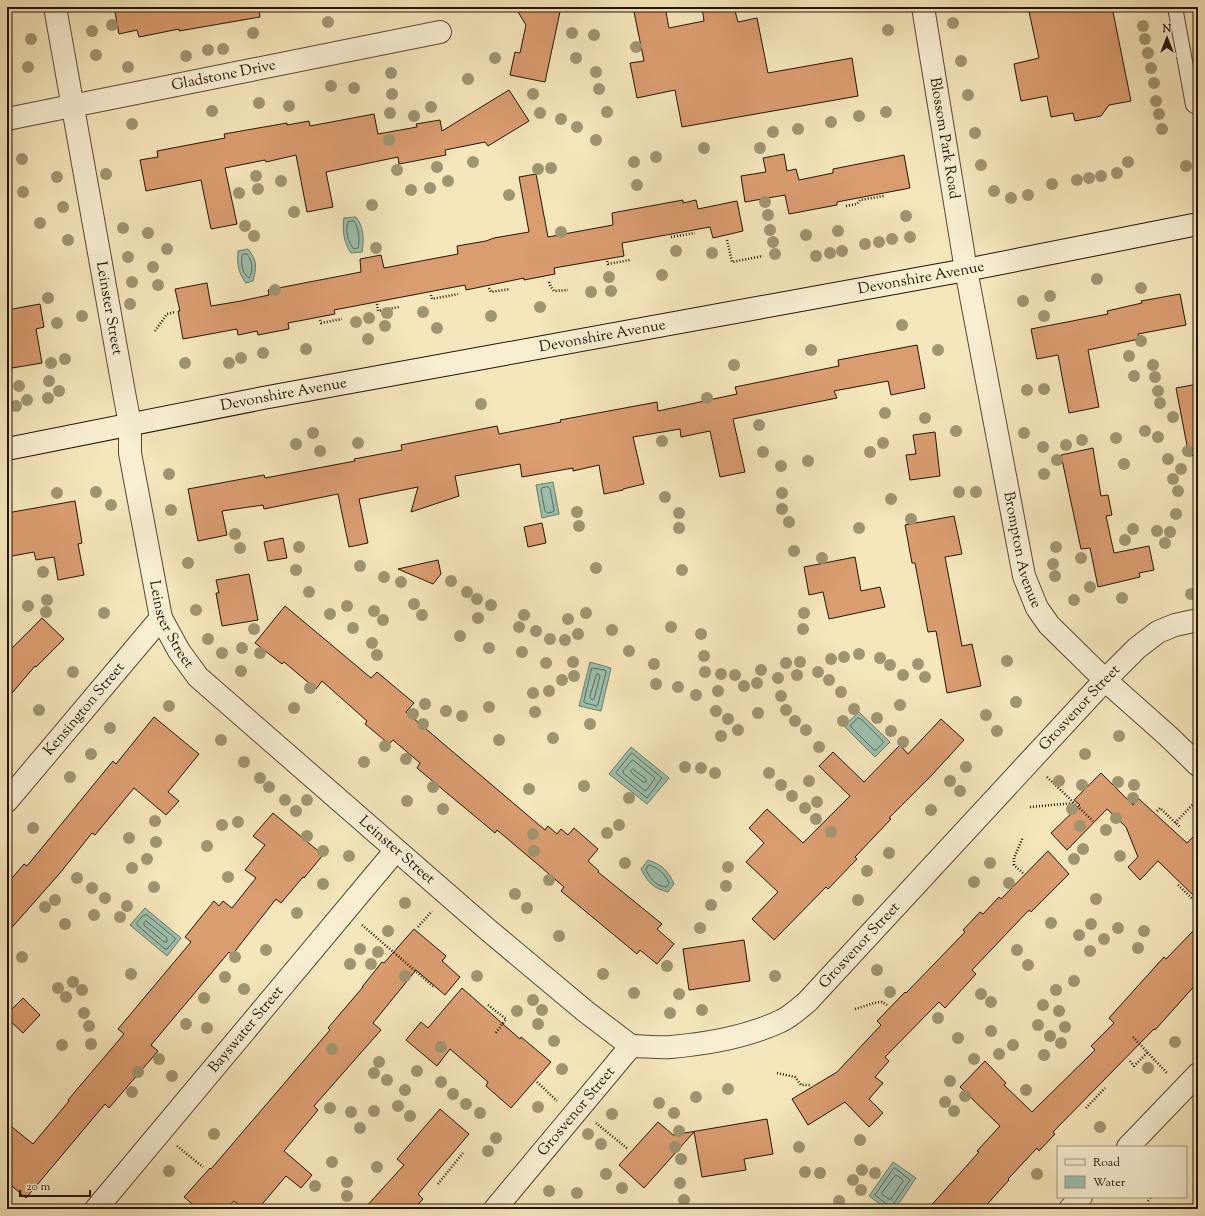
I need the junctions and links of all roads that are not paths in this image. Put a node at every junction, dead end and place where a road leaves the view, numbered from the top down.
1 (55, 7) edge
2 (923, 7) edge
3 (1175, 7) edge
4 (440, 32) dead end
5 (74, 106) junction
6 (1198, 108) edge
7 (7, 120) edge
8 (1198, 224) edge
9 (966, 270) junction
10 (130, 424) junction
11 (7, 449) edge
12 (161, 618) junction
13 (1198, 620) edge
14 (1105, 680) junction
15 (1198, 765) edge
16 (7, 801) edge
17 (396, 850) junction
18 (631, 1046) junction
19 (1198, 1074) edge
20 (1129, 1146) edge
21 (1080, 1198) edge
22 (96, 1209) edge
23 (495, 1209) edge
24 (1070, 1209) edge

1 - 5 street, Leinster Street
2 - 9 street, Blossom Park Road
3 - 6 lane
4 - 5 street, Gladstone Drive
5 - 7 street, Gladstone Drive
5 - 10 street, Leinster Street
8 - 9 street, Devonshire Avenue
9 - 10 street, Devonshire Avenue
9 - 14 street, Brompton Avenue
10 - 11 street, Devonshire Avenue
10 - 12 street, Leinster Street
12 - 16 street, Kensington Street
12 - 17 street, Leinster Street
13 - 14 street, Grosvenor Street
14 - 15 street, Brompton Avenue
14 - 18 street, Grosvenor Street
17 - 18 street, Leinster Street
17 - 22 street, Bayswater Street
18 - 23 street, Grosvenor Street
19 - 20 street
21 - 24 street

